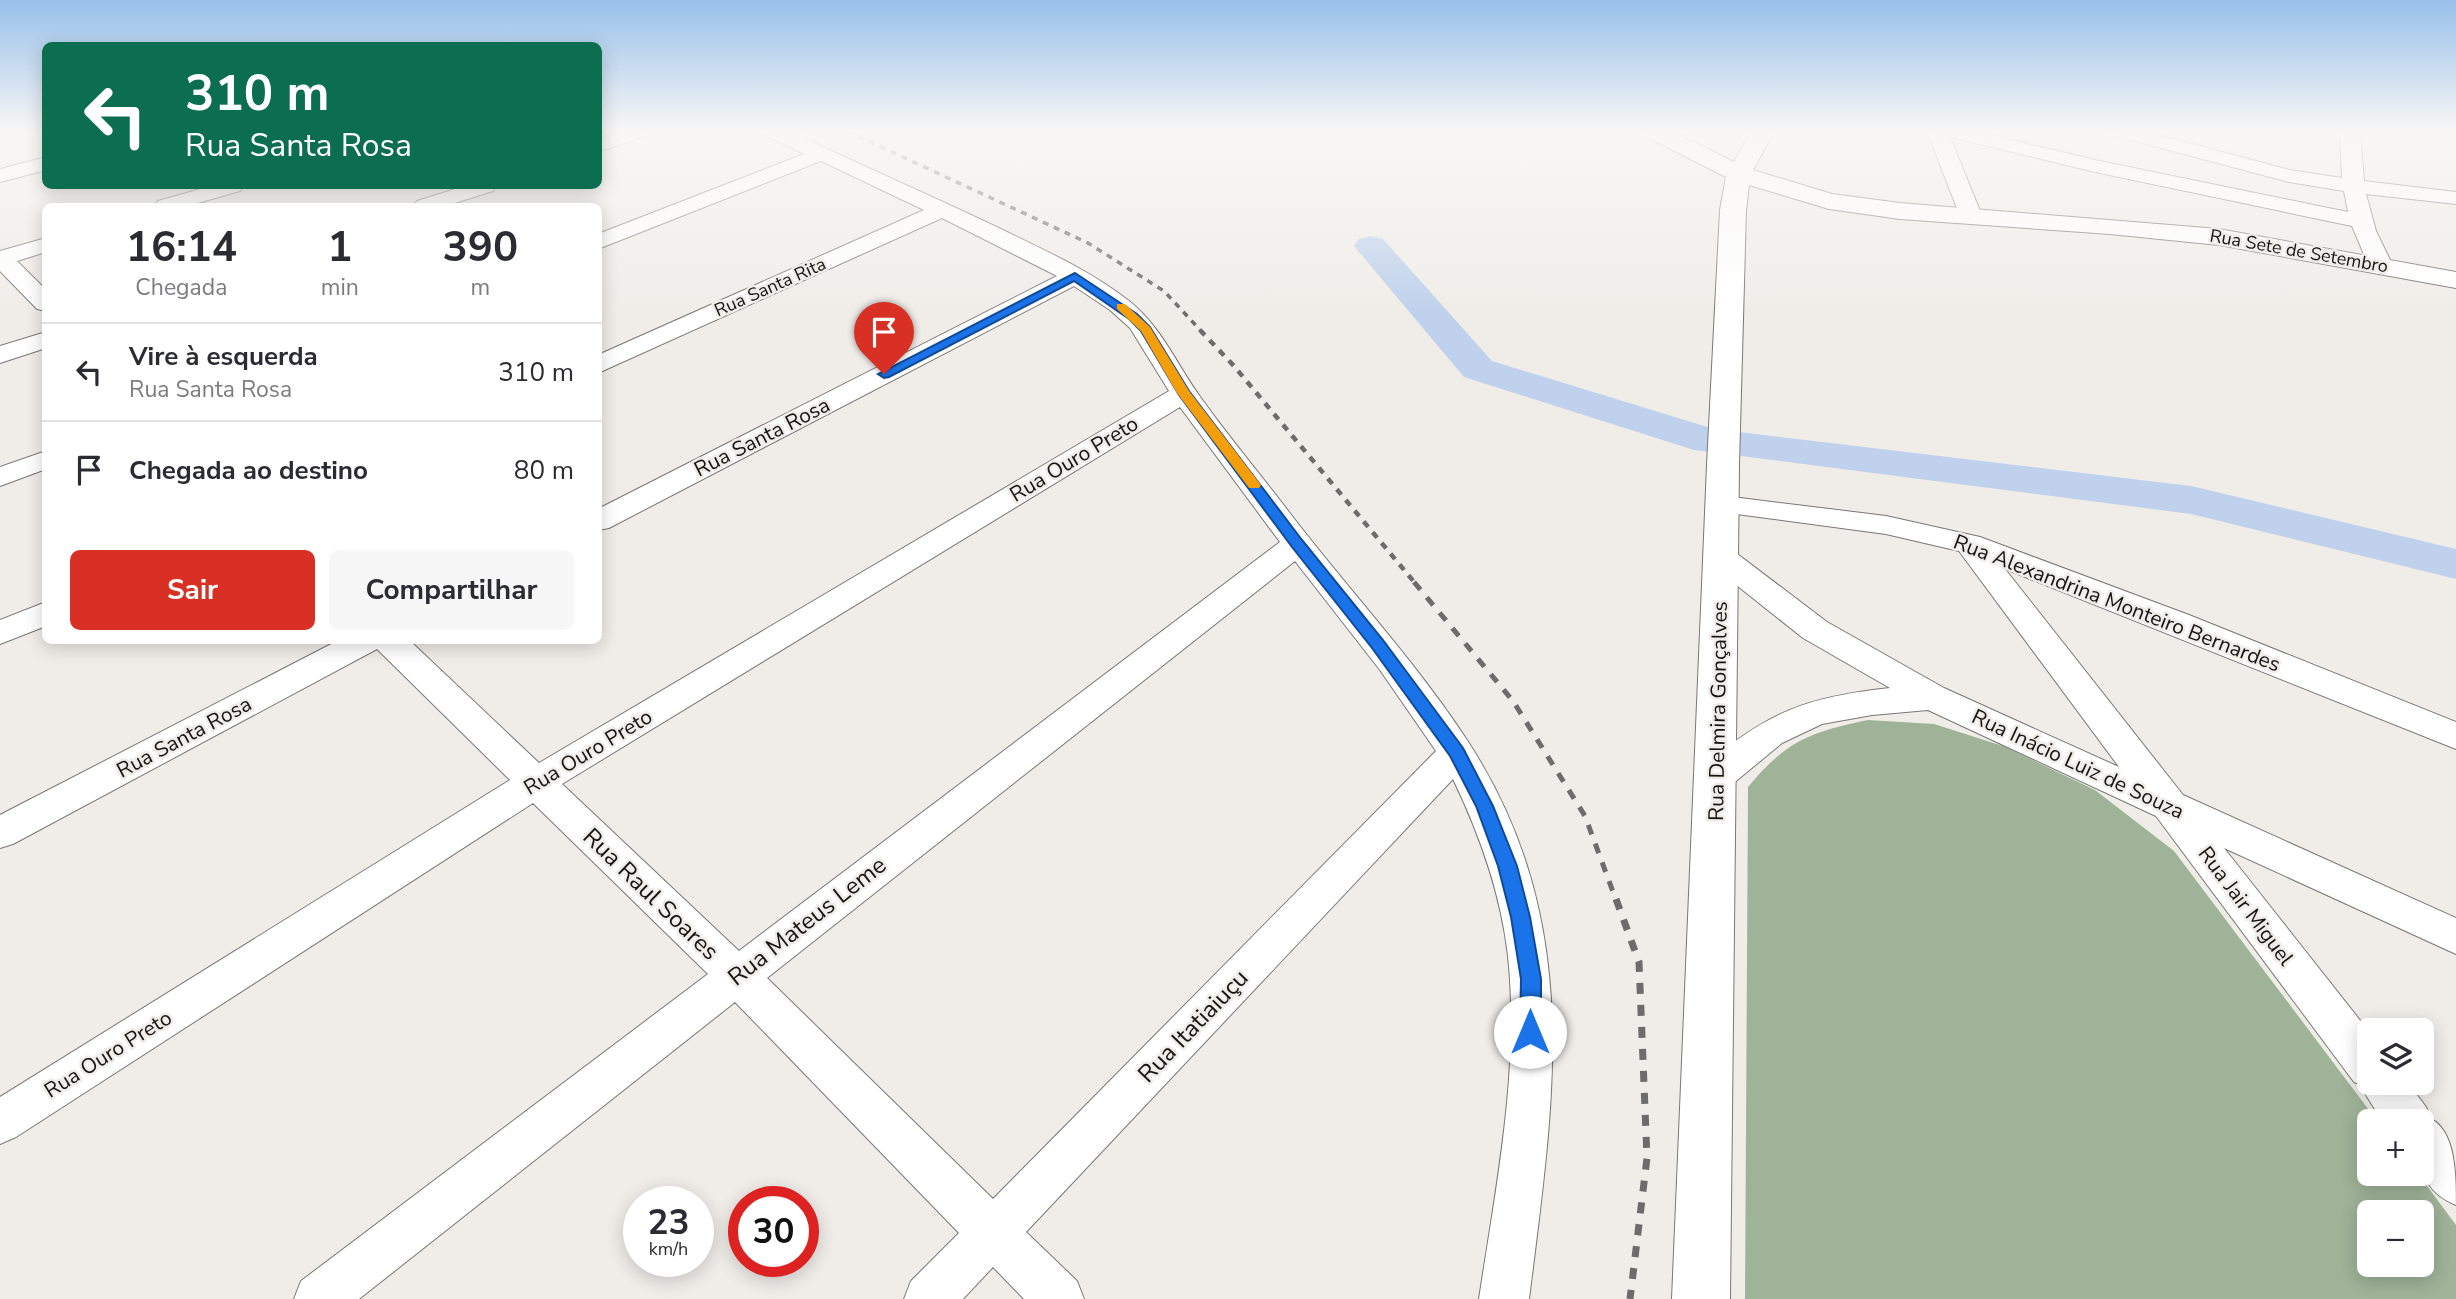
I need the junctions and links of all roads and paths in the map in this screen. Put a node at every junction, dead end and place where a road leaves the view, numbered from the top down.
1 (213, 192) edge
2 (468, 192) edge
3 (726, 192) edge
4 (904, 192) edge
5 (1737, 192) edge
6 (1800, 192) edge
7 (1961, 192) edge
8 (2216, 192) edge
9 (2353, 192) edge
10 (2396, 192) edge
11 (2456, 198) edge
12 (176, 203) edge
13 (434, 203) edge
14 (942, 209) junction
15 (1971, 216) junction
16 (2360, 222) junction
17 (602, 240) edge
18 (42, 246) edge
19 (0, 259) edge
20 (2380, 264) junction
21 (1075, 276) junction
22 (2456, 280) edge
23 (42, 300) edge
24 (42, 340) edge
25 (0, 355) edge
26 (602, 363) edge
27 (1184, 393) junction
28 (42, 461) edge
29 (0, 477) edge
30 (1724, 505) junction
31 (602, 520) edge
32 (1297, 544) junction
33 (1969, 544) junction
34 (1721, 557) junction
35 (42, 615) edge
36 (0, 633) edge
37 (359, 644) edge
38 (392, 644) edge
39 (1931, 697) junction
40 (2456, 736) edge
41 (1457, 752) junction
42 (1717, 776) junction
43 (535, 783) junction
44 (2171, 807) junction
45 (0, 833) edge
46 (2456, 937) edge
47 (736, 975) junction
48 (2357, 1051) edge
49 (0, 1122) edge
50 (2434, 1153) edge
51 (2456, 1182) edge
52 (993, 1233) junction
53 (319, 1299) edge
54 (929, 1299) edge
55 (1059, 1299) edge
56 (1504, 1299) edge
57 (1701, 1299) edge

1 - 12 street
2 - 13 street
3 - 17 street
4 - 14 street
5 - 30 street, Rua Delmira Gonçalves
6 - 15 street, Rua Sete de Setembro
7 - 15 street
8 - 16 street
9 - 16 street
10 - 11 street
14 - 21 street
14 - 26 street, Rua Santa Rita
15 - 20 street, Rua Sete de Setembro
16 - 20 street
18 - 19 street
19 - 23 street
20 - 22 street, Rua Sete de Setembro
21 - 27 street
21 - 31 street, Rua Santa Rosa
24 - 25 street
27 - 32 street
27 - 43 street, Rua Ouro Preto
28 - 29 street
30 - 33 street, Rua Alexandrina Monteiro Bernardes
30 - 34 street, Rua Delmira Gonçalves
32 - 41 street
32 - 47 street, Rua Mateus Leme
33 - 40 street, Rua Alexandrina Monteiro Bernardes
33 - 44 street, Rua Jair Miguel
34 - 39 street, Rua Inácio Luiz de Souza
34 - 42 street, Rua Delmira Gonçalves
35 - 36 street
37 - 45 street, Rua Santa Rosa
38 - 43 street, Rua Raul Soares
39 - 42 street
39 - 44 street, Rua Inácio Luiz de Souza
41 - 52 street, Rua Itatiaiuçu
41 - 56 street
42 - 57 street, Rua Delmira Gonçalves
43 - 47 street, Rua Raul Soares
43 - 49 street, Rua Ouro Preto
44 - 46 street, Rua Inácio Luiz de Souza
44 - 48 street, Rua Jair Miguel
47 - 52 street, Rua Raul Soares
47 - 53 street, Rua Mateus Leme
50 - 51 street
52 - 54 street, Rua Itatiaiuçu
52 - 55 street, Rua Raul Soares

